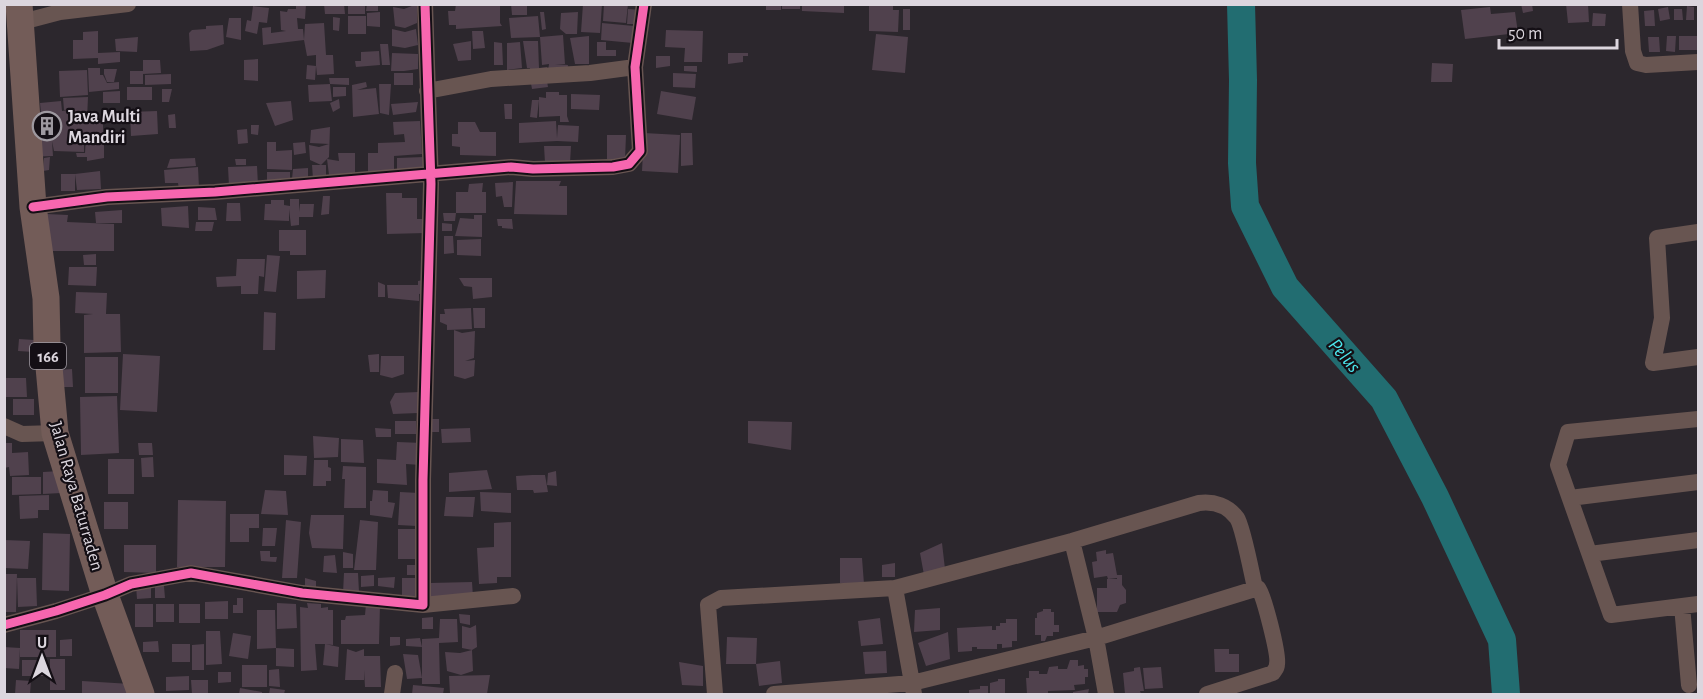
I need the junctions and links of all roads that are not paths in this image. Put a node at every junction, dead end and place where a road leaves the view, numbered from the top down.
1 (128, 4) edge
2 (425, 4) edge
3 (644, 4) edge
4 (1630, 4) edge
5 (20, 13) edge
6 (1698, 62) edge
7 (635, 67) junction
8 (427, 91) junction
9 (430, 174) junction
10 (33, 207) junction
11 (1698, 232) edge
12 (1698, 357) edge
13 (1698, 418) edge
14 (4, 426) edge
15 (55, 433) junction
16 (1698, 482) edge
17 (1570, 498) junction
18 (1698, 540) edge
19 (1072, 541) junction
20 (1590, 554) junction
21 (895, 588) junction
22 (1255, 588) junction
23 (105, 596) junction
24 (513, 596) dead end
25 (423, 605) junction
26 (1690, 605) edge
27 (4, 625) edge
28 (1096, 638) junction
29 (394, 673) dead end
30 (1689, 685) dead end
31 (913, 689) edge
32 (141, 694) edge
33 (392, 694) edge
34 (715, 694) edge
35 (774, 694) edge
36 (1106, 694) edge
37 (1206, 694) edge

1 - 5 street
2 - 8 street
3 - 7 street
4 - 6 street
5 - 10 main road, Jalan Raya Baturraden / 166
7 - 8 street
7 - 9 street
8 - 9 street
9 - 10 street
9 - 25 street
10 - 15 main road, Jalan Raya Baturraden / 166
11 - 12 street
13 - 17 street
14 - 15 street
15 - 23 main road, Jalan Raya Baturraden / 166
16 - 17 street
17 - 20 street
18 - 20 street
19 - 21 street
19 - 22 street
19 - 28 street
20 - 26 street
21 - 31 street
21 - 34 street
22 - 28 street
22 - 37 street
23 - 25 street
23 - 27 street
23 - 32 main road, Jalan Raya Baturraden / 166
24 - 25 street
26 - 30 street
28 - 31 street
28 - 36 street
29 - 33 street
31 - 35 street

